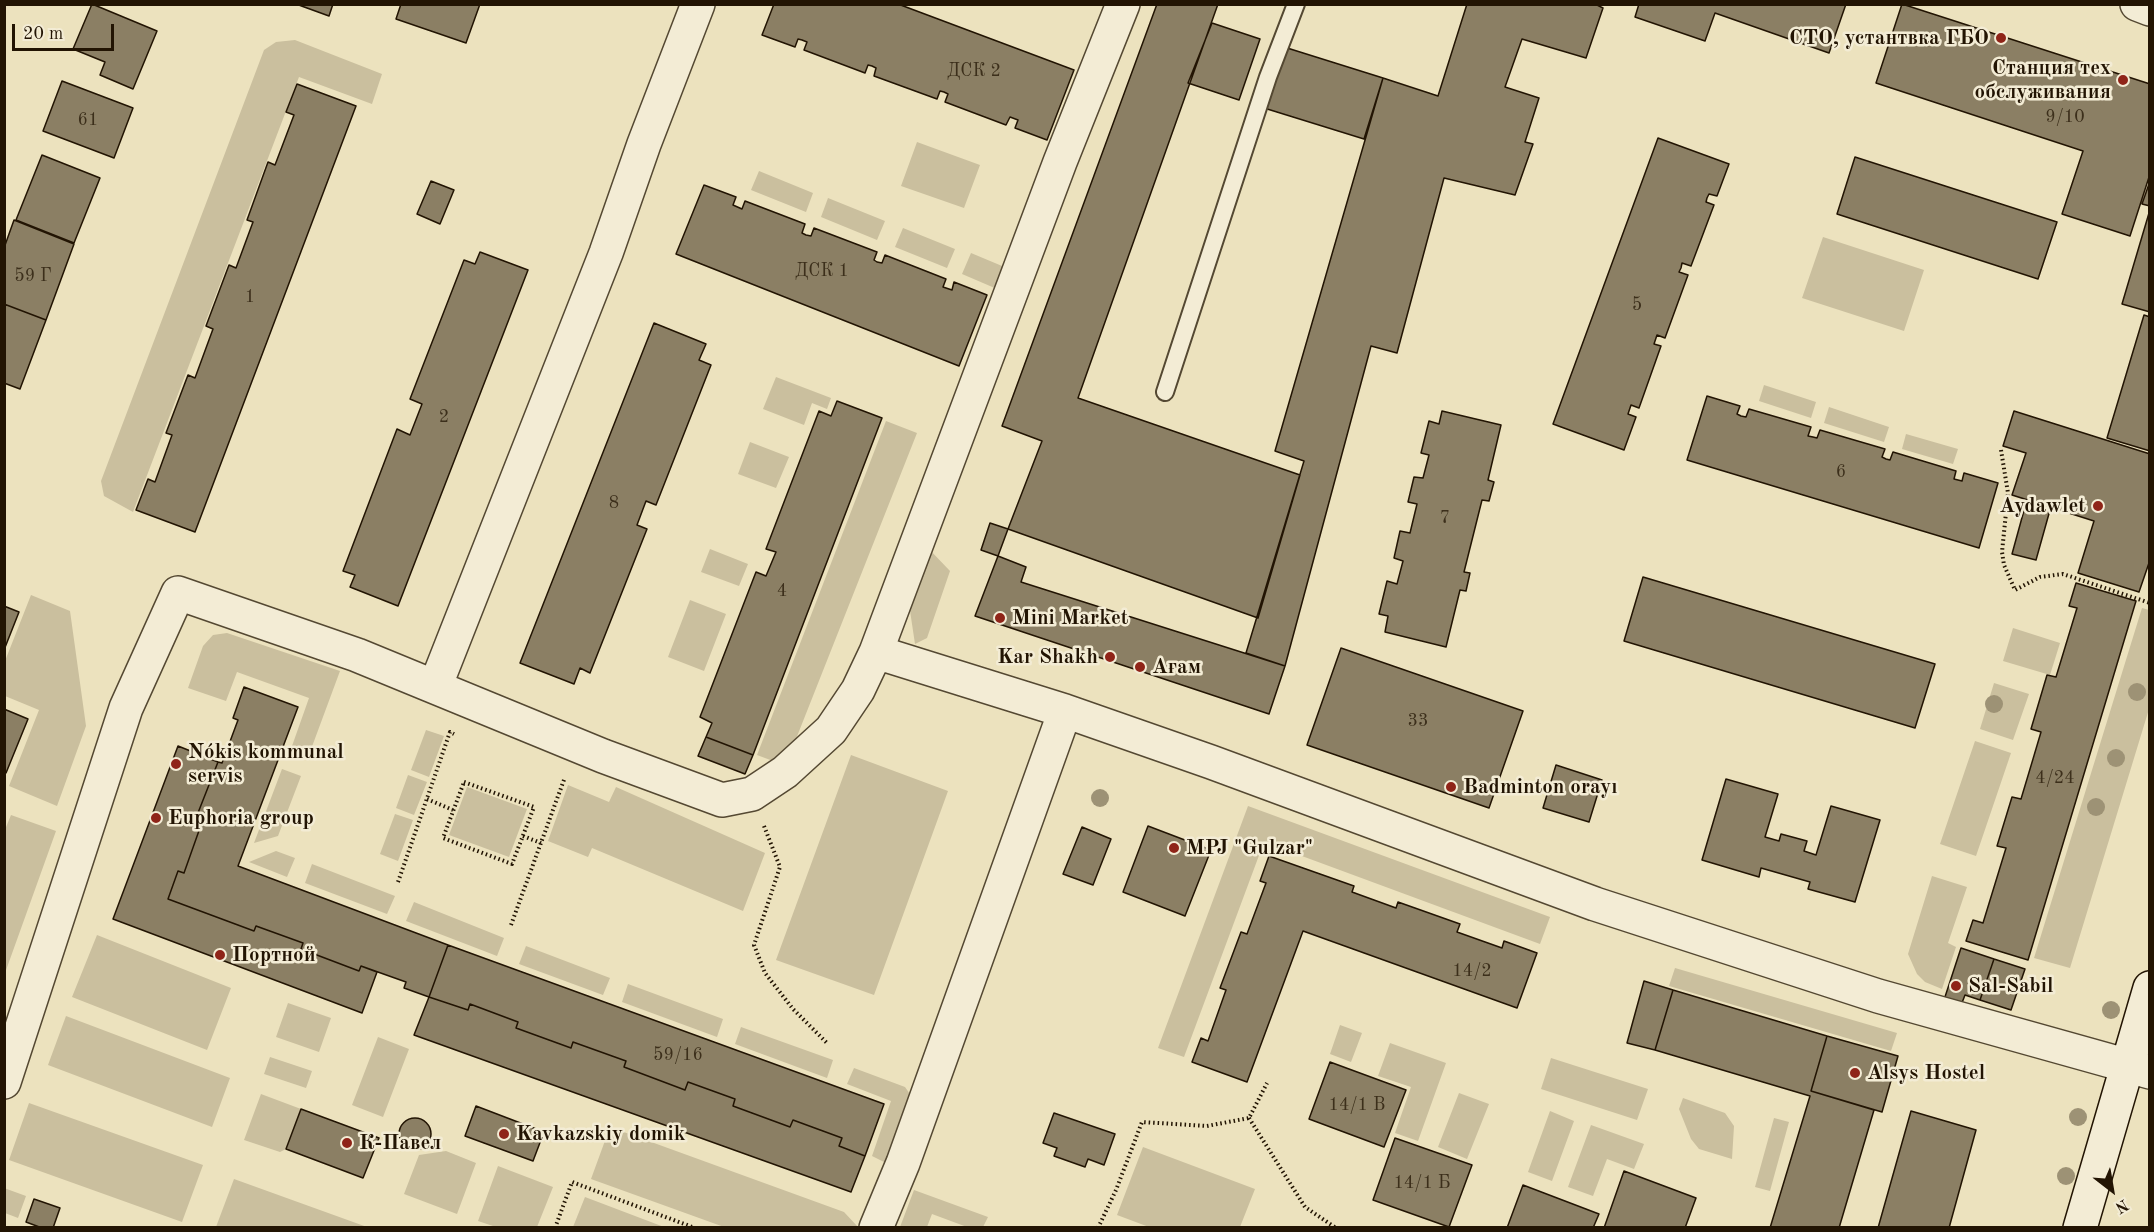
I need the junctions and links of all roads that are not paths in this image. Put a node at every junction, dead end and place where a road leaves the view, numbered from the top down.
1 (698, 4) edge
2 (1123, 4) edge
3 (1296, 4) edge
4 (2137, 4) edge
5 (2150, 9) edge
6 (1165, 392) dead end
7 (876, 652) junction
8 (435, 687) junction
9 (1065, 711) junction
10 (2150, 988) edge
11 (2138, 1068) edge
12 (4, 1082) edge
13 (876, 1227) edge
14 (2080, 1227) edge

1 - 8 street
2 - 7 street
3 - 6 lane
4 - 5 street
7 - 8 street
7 - 9 street
8 - 12 street
9 - 11 street
9 - 13 street
10 - 11 street
11 - 14 street

